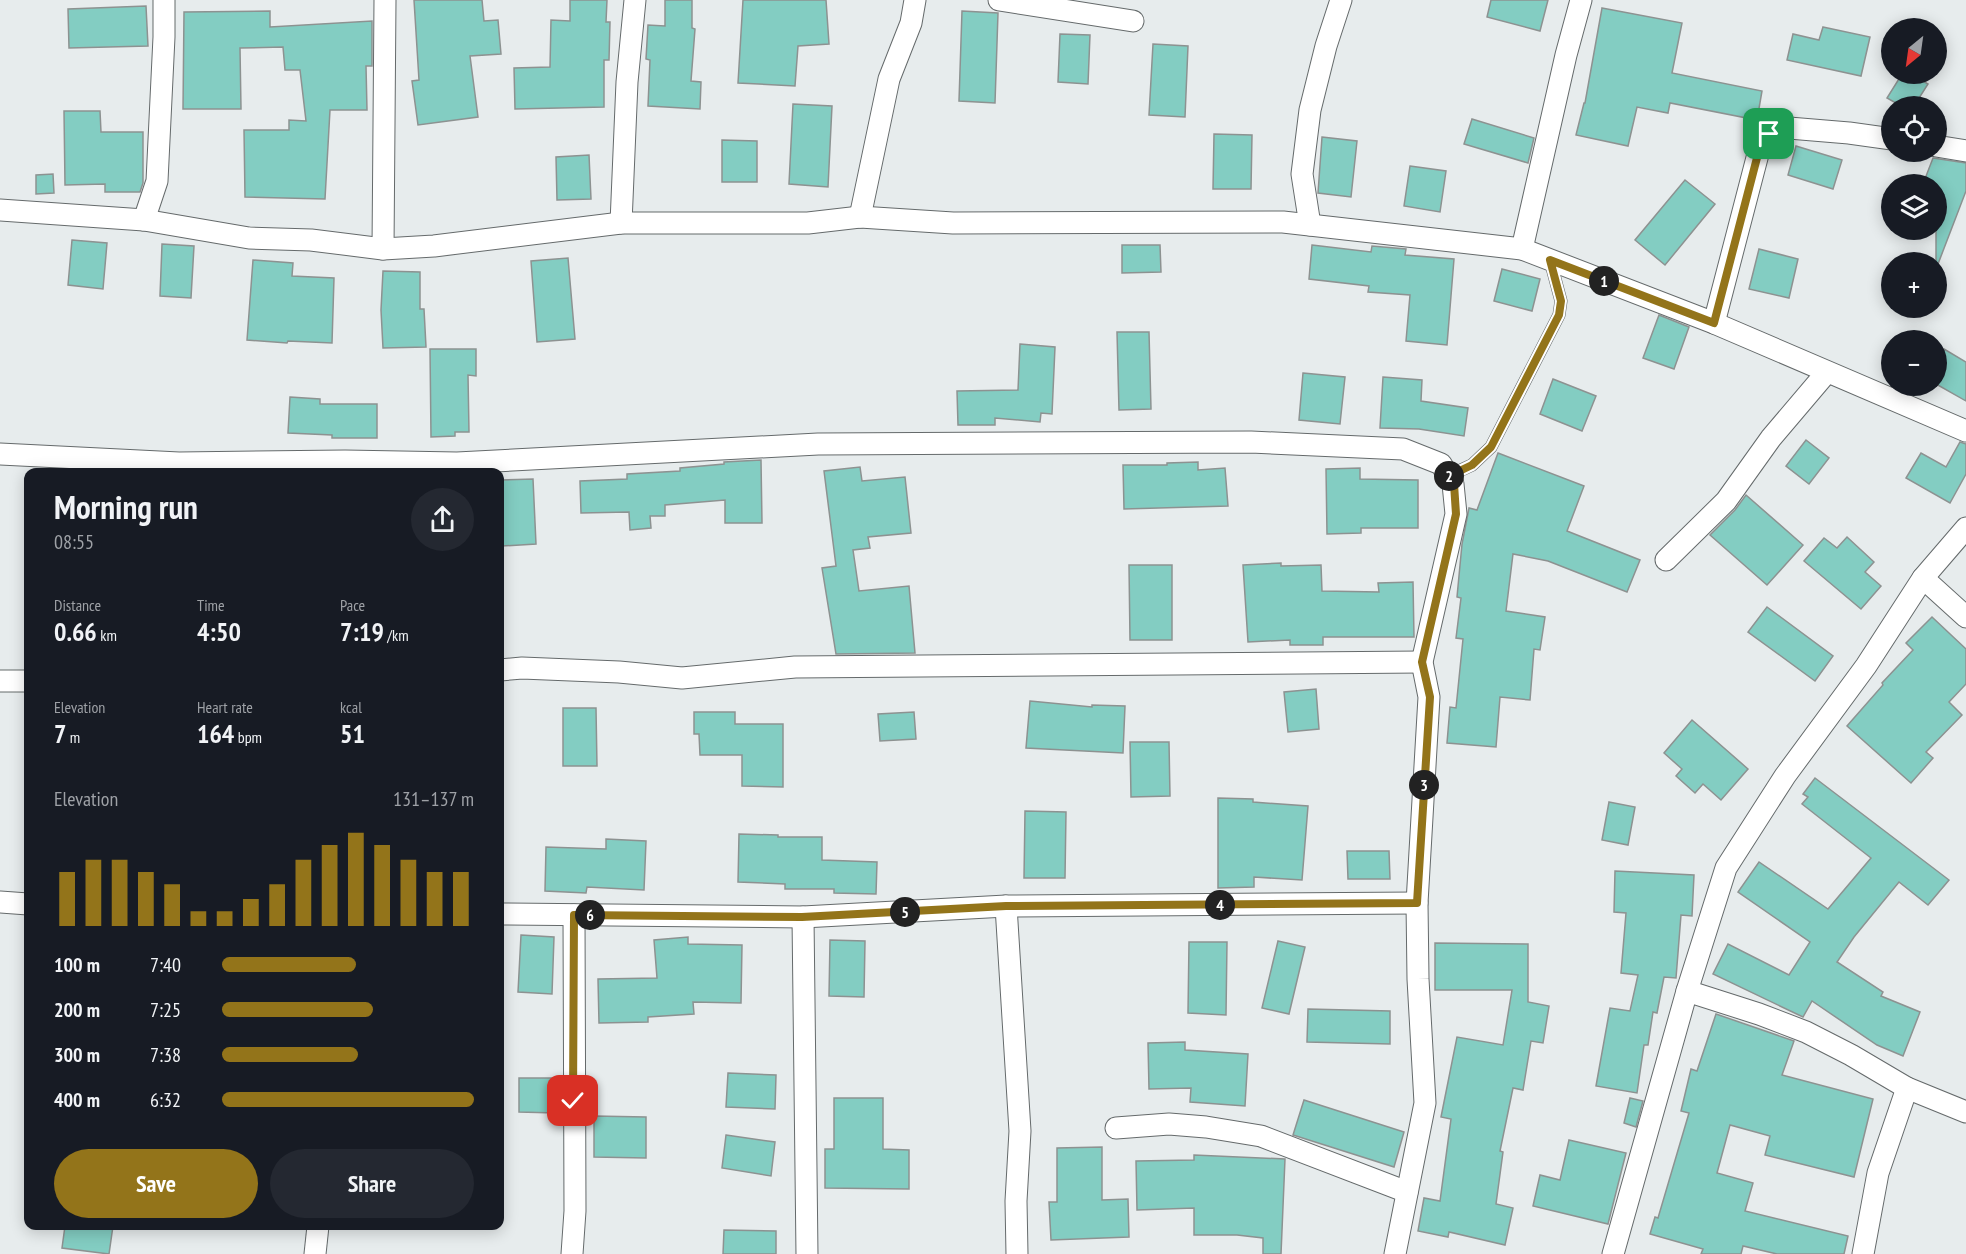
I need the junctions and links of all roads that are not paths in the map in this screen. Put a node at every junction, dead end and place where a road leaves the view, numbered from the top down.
1 (164, 0) edge
2 (385, 0) edge
3 (635, 0) edge
4 (915, 0) edge
5 (999, 0) edge
6 (1341, 0) edge
7 (1581, 0) edge
8 (1133, 21) dead end
9 (1881, 137) edge
10 (1947, 148) edge
11 (1966, 151) edge
12 (0, 210) edge
13 (860, 217) junction
14 (144, 220) junction
15 (621, 223) junction
16 (1310, 225) junction
17 (383, 249) junction
18 (1522, 249) junction
19 (1550, 260) junction
20 (1714, 323) junction
21 (1827, 372) junction
22 (1966, 432) edge
23 (0, 454) edge
24 (1449, 476) junction
25 (1966, 528) edge
26 (1666, 560) dead end
27 (1923, 578) junction
28 (1966, 617) edge
29 (1422, 662) junction
30 (504, 670) edge
31 (0, 681) edge
32 (24, 681) edge
33 (0, 902) edge
34 (1417, 903) junction
35 (24, 904) edge
36 (1006, 906) junction
37 (504, 914) edge
38 (574, 915) junction
39 (802, 917) junction
40 (1687, 991) junction
41 (1907, 1088) junction
42 (1966, 1112) edge
43 (1116, 1128) dead end
44 (1407, 1192) junction
45 (318, 1230) edge
46 (315, 1254) edge
47 (572, 1254) edge
48 (807, 1254) edge
49 (1017, 1254) edge
50 (1395, 1254) edge
51 (1613, 1254) edge
52 (1863, 1254) edge

1 - 14 street
2 - 17 street
3 - 15 street
4 - 13 street
5 - 8 street
6 - 16 street
7 - 18 street
9 - 20 street
10 - 11 street
12 - 14 street
13 - 15 street
13 - 16 street
14 - 17 street
15 - 17 street
16 - 18 street
18 - 19 street
19 - 20 street
19 - 24 lane
20 - 21 street
21 - 22 street
21 - 26 street
23 - 24 street
24 - 29 street
25 - 27 street
27 - 28 street
27 - 40 street
29 - 30 street
29 - 34 street
31 - 32 street
33 - 35 street
34 - 36 street
34 - 44 street
36 - 39 street
36 - 49 street
37 - 38 street
38 - 39 street
38 - 47 street
39 - 48 street
40 - 41 street
40 - 51 street
41 - 42 street
41 - 52 street
43 - 44 street
44 - 50 street
45 - 46 street

